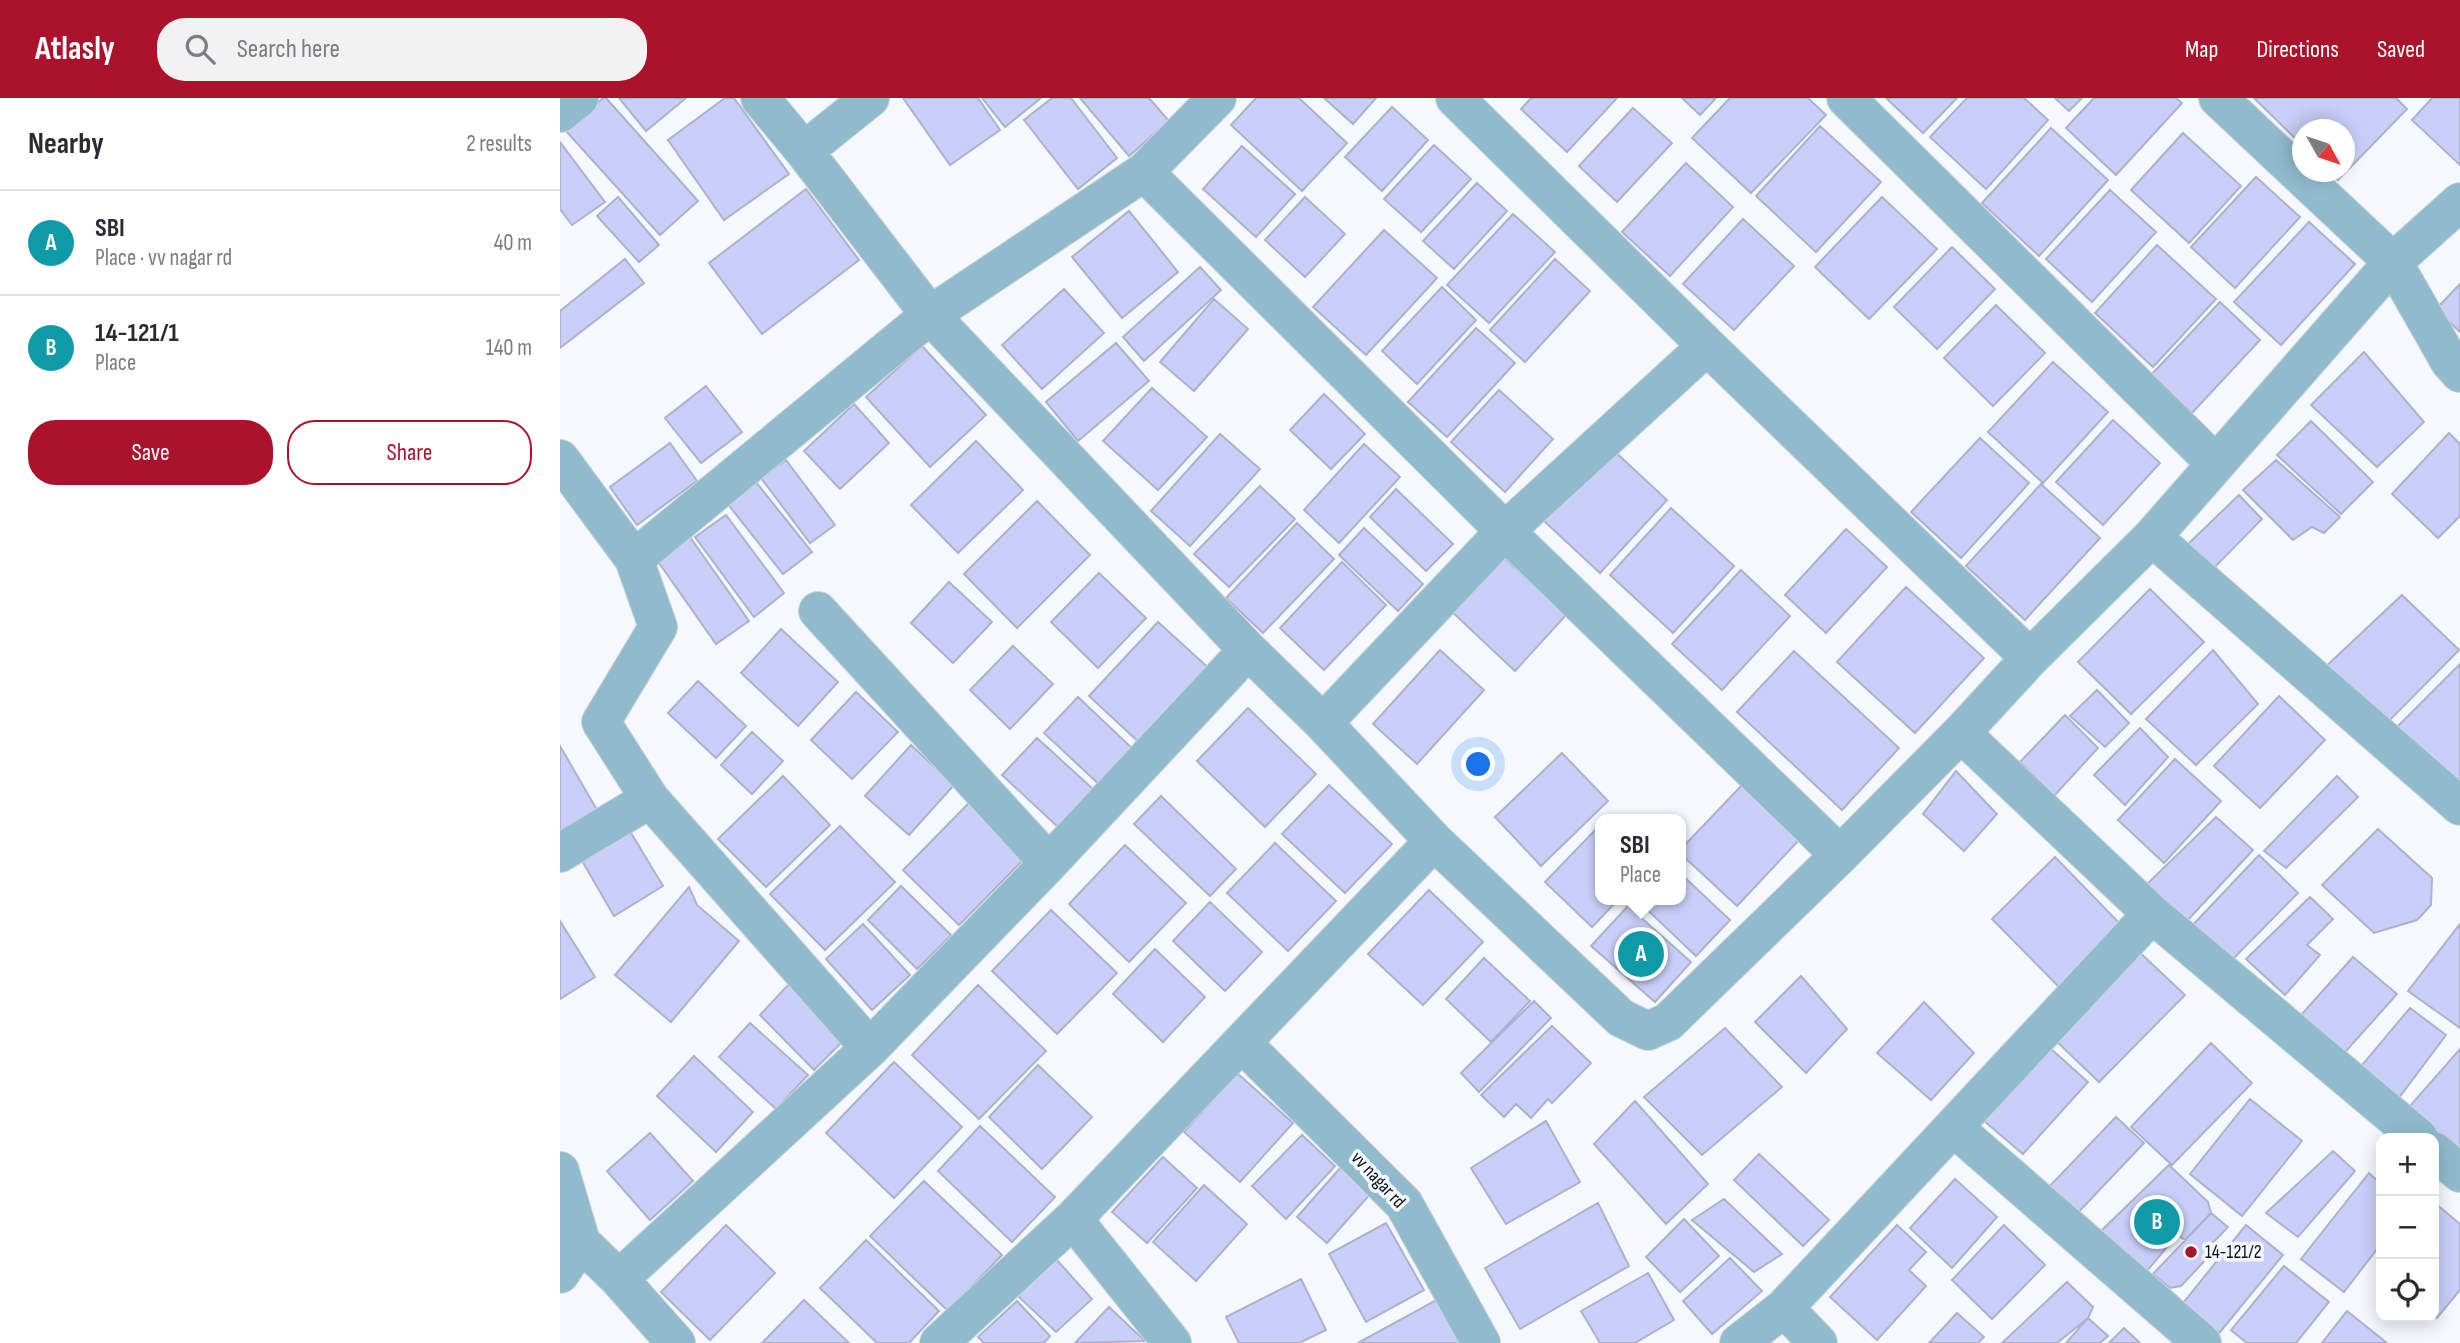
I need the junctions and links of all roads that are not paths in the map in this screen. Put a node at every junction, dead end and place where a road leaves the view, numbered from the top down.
1 (579, 98) edge
2 (760, 98) edge
3 (870, 98) edge
4 (1217, 98) edge
5 (1455, 98) edge
6 (1846, 98) edge
7 (2218, 98) edge
8 (560, 113) edge
9 (804, 150) junction
10 (1143, 172) junction
11 (2460, 202) edge
12 (2393, 262) junction
13 (930, 315) junction
14 (1707, 346) junction
15 (2460, 373) edge
16 (560, 459) edge
17 (2216, 464) junction
18 (1505, 531) junction
19 (2152, 537) junction
20 (634, 559) junction
21 (818, 611) dead end
22 (1248, 650) junction
23 (2030, 658) junction
24 (1322, 723) junction
25 (1961, 733) junction
26 (650, 799) junction
27 (2460, 806) edge
28 (1434, 841) junction
29 (560, 853) edge
30 (1840, 855) junction
31 (1049, 863) junction
32 (2152, 914) junction
33 (1242, 1043) junction
34 (870, 1048) junction
35 (1953, 1128) junction
36 (2413, 1133) edge
37 (2439, 1155) edge
38 (560, 1171) edge
39 (2460, 1173) edge
40 (1073, 1219) junction
41 (581, 1242) junction
42 (560, 1274) edge
43 (619, 1279) junction
44 (1784, 1308) junction
45 (676, 1343) edge
46 (939, 1343) edge
47 (1172, 1343) edge
48 (1480, 1343) edge
49 (1739, 1343) edge
50 (1818, 1343) edge
51 (2202, 1343) edge

1 - 8 street
2 - 9 street
3 - 9 street
4 - 10 street
5 - 14 street
6 - 17 street
7 - 12 street
9 - 13 street
10 - 13 street
10 - 18 street
11 - 12 street
12 - 15 street
12 - 17 street
13 - 20 street
13 - 22 street
14 - 18 street
14 - 23 street
16 - 20 street
17 - 19 street
18 - 24 street
18 - 30 street
19 - 23 street
19 - 27 street
20 - 26 street
21 - 31 street
22 - 24 street
22 - 31 street
23 - 25 street
24 - 28 street
25 - 30 street
25 - 32 street
26 - 29 street
26 - 34 street
28 - 30 street
28 - 33 street
31 - 34 street
32 - 35 street
32 - 36 street
33 - 40 street
33 - 48 street, vv nagar rd
34 - 43 street
35 - 44 street
35 - 51 street
37 - 39 street
38 - 41 street
40 - 46 street
40 - 47 street
41 - 42 street
41 - 43 street
43 - 45 street
44 - 49 street
44 - 50 street

